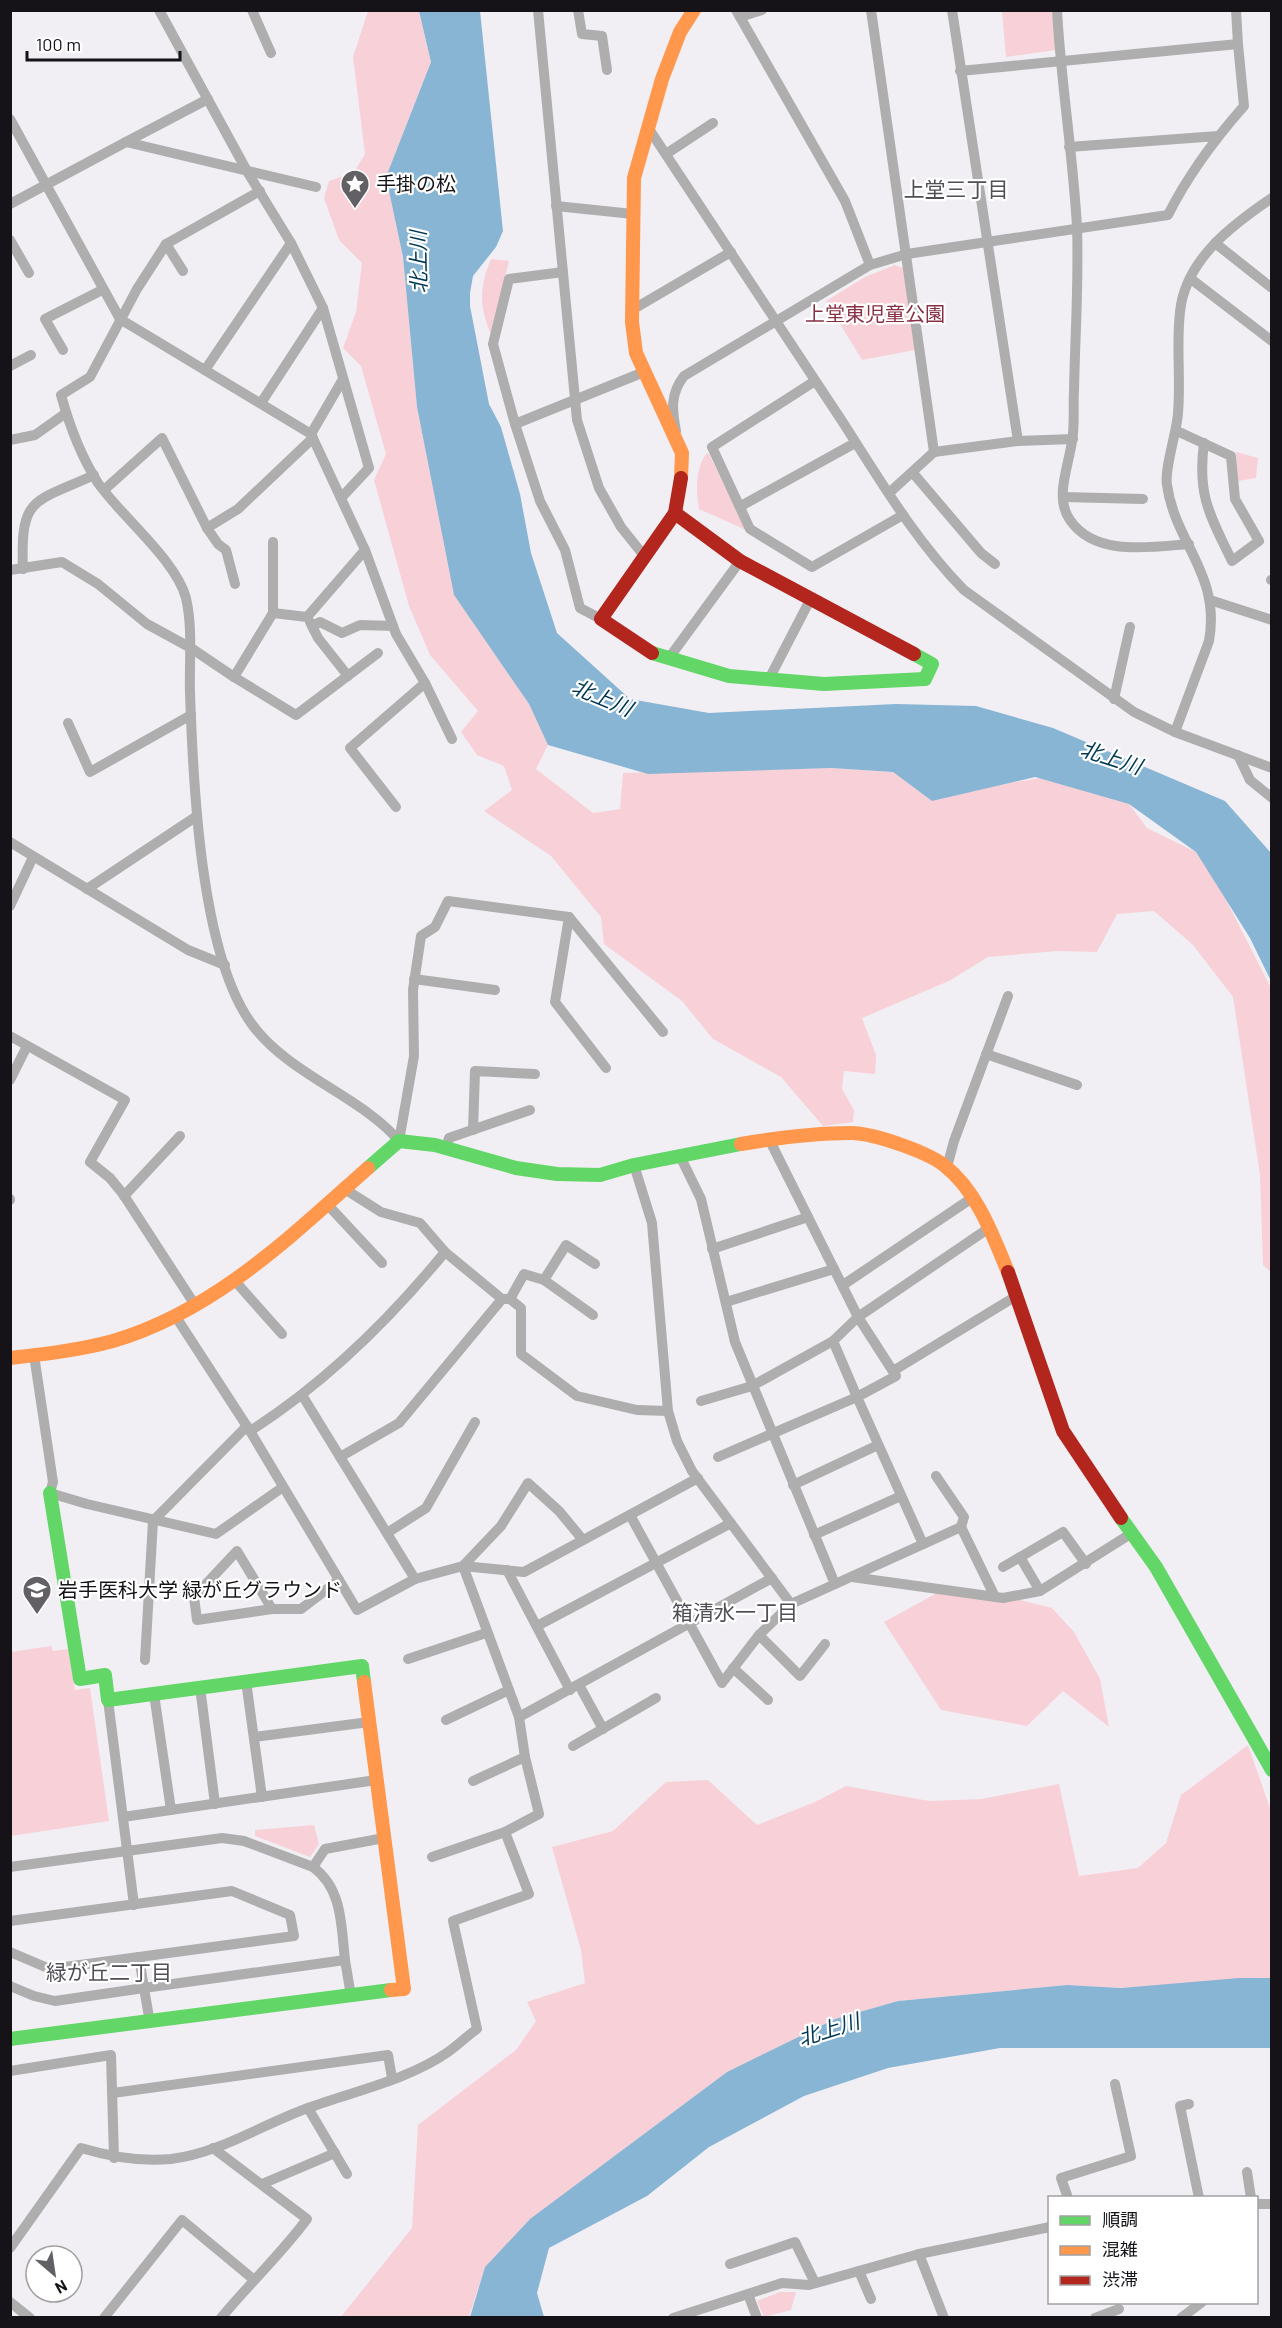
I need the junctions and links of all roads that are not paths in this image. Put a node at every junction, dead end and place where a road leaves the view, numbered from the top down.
1 (159, 10) edge
2 (252, 10) edge
3 (538, 10) edge
4 (578, 10) edge
5 (694, 10) edge
6 (762, 10) edge
7 (871, 10) edge
8 (952, 10) edge
9 (1057, 10) edge
10 (1236, 10) edge
11 (738, 14) edge
12 (1238, 44) junction
13 (271, 53) dead end
14 (1060, 61) junction
15 (607, 70) dead end
16 (960, 71) junction
17 (208, 99) junction
18 (10, 119) edge
19 (713, 123) dead end
20 (649, 129) junction
21 (1218, 136) junction
22 (126, 142) junction
23 (1069, 147) junction
24 (666, 154) junction
25 (248, 173) junction
26 (46, 185) junction
27 (316, 187) dead end
28 (260, 191) junction
29 (1272, 198) edge
30 (10, 204) edge
31 (556, 206) junction
32 (633, 214) junction
33 (1077, 228) junction
34 (10, 240) edge
35 (987, 241) junction
36 (291, 243) junction
37 (1215, 243) junction
38 (166, 244) junction
39 (731, 252) junction
40 (907, 254) junction
41 (870, 265) junction
42 (183, 270) dead end
43 (563, 272) junction
44 (29, 273) dead end
45 (1191, 279) junction
46 (1272, 288) edge
47 (102, 290) junction
48 (324, 308) junction
49 (632, 310) junction
50 (120, 319) junction
51 (777, 320) junction
52 (1272, 341) edge
53 (63, 350) dead end
54 (31, 355) dead end
55 (10, 366) edge
56 (206, 370) junction
57 (644, 372) junction
58 (343, 379) junction
59 (815, 381) junction
60 (576, 399) junction
61 (261, 403) junction
62 (66, 413) junction
63 (515, 424) junction
64 (1177, 431) junction
65 (312, 436) junction
66 (677, 438) junction
67 (1073, 439) junction
68 (10, 440) edge
69 (1018, 441) junction
70 (855, 443) junction
71 (1204, 443) junction
72 (934, 452) junction
73 (913, 473) junction
74 (94, 475) junction
75 (105, 490) junction
76 (889, 493) junction
77 (1063, 497) junction
78 (341, 498) junction
79 (1143, 499) dead end
80 (741, 506) junction
81 (675, 513) junction
82 (903, 515) junction
83 (207, 528) junction
84 (273, 542) dead end
85 (1189, 544) junction
86 (365, 550) junction
87 (645, 557) junction
88 (740, 561) junction
89 (995, 564) dead end
90 (23, 569) junction
91 (10, 570) edge
92 (235, 584) dead end
93 (810, 600) junction
94 (1210, 600) junction
95 (273, 613) junction
96 (601, 619) junction
97 (1272, 620) edge
98 (309, 622) junction
99 (393, 626) junction
100 (1130, 627) dead end
101 (191, 648) junction
102 (378, 653) dead end
103 (669, 658) junction
104 (348, 676) junction
105 (234, 677) junction
106 (768, 681) junction
107 (425, 683) junction
108 (1114, 699) junction
109 (191, 715) junction
110 (68, 723) dead end
111 (1175, 732) junction
112 (452, 739) dead end
113 (1238, 756) junction
114 (1272, 768) edge
115 (1272, 798) edge
116 (396, 807) dead end
117 (197, 816) junction
118 (10, 842) edge
119 (33, 857) junction
120 (87, 889) junction
121 (10, 906) edge
122 (569, 917) junction
123 (225, 965) junction
124 (414, 979) junction
125 (495, 990) dead end
126 (1008, 996) dead end
127 (663, 1032) dead end
128 (10, 1036) edge
129 (27, 1046) junction
130 (986, 1054) junction
131 (606, 1068) dead end
132 (535, 1074) dead end
133 (10, 1080) edge
134 (1077, 1085) dead end
135 (530, 1110) dead end
136 (473, 1130) junction
137 (180, 1136) dead end
138 (769, 1139) junction
139 (399, 1141) junction
140 (446, 1148) junction
141 (680, 1156) junction
142 (634, 1165) junction
143 (947, 1167) junction
144 (343, 1188) junction
145 (124, 1196) junction
146 (972, 1198) junction
147 (327, 1204) junction
148 (808, 1217) junction
149 (989, 1228) junction
150 (712, 1249) junction
151 (445, 1252) junction
152 (382, 1263) dead end
153 (595, 1264) dead end
154 (834, 1269) junction
155 (543, 1280) junction
156 (235, 1281) junction
157 (843, 1286) junction
158 (1018, 1295) junction
159 (506, 1299) junction
160 (726, 1302) junction
161 (195, 1305) junction
162 (593, 1315) dead end
163 (176, 1317) junction
164 (858, 1317) junction
165 (282, 1334) dead end
166 (833, 1341) junction
167 (34, 1355) junction
168 (10, 1358) edge
169 (893, 1371) junction
170 (752, 1386) junction
171 (302, 1395) junction
172 (856, 1397) junction
173 (701, 1401) dead end
174 (668, 1411) junction
175 (475, 1422) dead end
176 (249, 1428) junction
177 (772, 1433) junction
178 (878, 1445) junction
179 (340, 1456) junction
180 (718, 1456) dead end
181 (936, 1476) dead end
182 (698, 1478) junction
183 (793, 1485) junction
184 (283, 1487) junction
185 (51, 1492) junction
186 (901, 1496) junction
187 (630, 1515) junction
188 (153, 1521) junction
189 (731, 1523) junction
190 (961, 1527) junction
191 (387, 1533) junction
192 (1132, 1533) junction
193 (814, 1534) junction
194 (583, 1540) junction
195 (923, 1544) junction
196 (1020, 1557) junction
197 (656, 1563) junction
198 (1086, 1564) junction
199 (463, 1566) junction
200 (1003, 1568) dead end
201 (507, 1570) junction
202 (851, 1577) junction
203 (772, 1578) junction
204 (415, 1579) junction
205 (339, 1580) junction
206 (835, 1584) junction
207 (1040, 1591) junction
208 (995, 1597) junction
209 (791, 1604) junction
210 (272, 1609) junction
211 (689, 1624) junction
212 (537, 1626) junction
213 (486, 1633) junction
214 (759, 1635) junction
215 (825, 1644) dead end
216 (408, 1659) dead end
217 (145, 1660) dead end
218 (734, 1668) junction
219 (246, 1681) junction
220 (574, 1687) junction
221 (200, 1688) junction
222 (509, 1690) junction
223 (154, 1694) junction
224 (656, 1698) dead end
225 (108, 1700) junction
226 (768, 1700) dead end
227 (519, 1717) junction
228 (446, 1720) dead end
229 (369, 1722) junction
230 (603, 1729) junction
231 (254, 1737) junction
232 (573, 1746) dead end
233 (525, 1757) junction
234 (1272, 1770) edge
235 (376, 1780) junction
236 (473, 1781) dead end
237 (262, 1797) junction
238 (214, 1804) junction
239 (171, 1810) junction
240 (123, 1817) junction
241 (505, 1832) junction
242 (384, 1838) junction
243 (127, 1850) junction
244 (432, 1857) dead end
245 (10, 1867) edge
246 (313, 1867) junction
247 (134, 1905) junction
248 (10, 1921) edge
249 (10, 1952) edge
250 (139, 1957) junction
251 (345, 1960) junction
252 (10, 1986) edge
253 (144, 1988) junction
254 (351, 1996) junction
255 (150, 2024) junction
256 (10, 2039) edge
257 (10, 2070) edge
258 (392, 2078) junction
259 (1115, 2084) dead end
260 (113, 2093) junction
261 (1189, 2104) dead end
262 (308, 2108) junction
263 (213, 2148) junction
264 (335, 2153) junction
265 (114, 2157) junction
266 (1246, 2172) dead end
267 (347, 2174) dead end
268 (262, 2184) junction
269 (1067, 2196) edge
270 (1199, 2196) edge
271 (1251, 2196) edge
272 (1048, 2228) edge
273 (10, 2248) edge
274 (919, 2254) junction
275 (730, 2264) dead end
276 (859, 2271) junction
277 (253, 2279) junction
278 (815, 2283) junction
279 (748, 2294) junction
280 (871, 2299) dead end
281 (10, 2302) edge
282 (1199, 2304) edge
283 (1119, 2310) edge
284 (711, 2312) edge
285 (30, 2318) edge
286 (104, 2318) edge
287 (221, 2318) edge
288 (673, 2318) edge
289 (757, 2318) edge
290 (944, 2318) edge
291 (1095, 2318) edge
292 (1181, 2318) edge

1 - 17 street
2 - 13 street
3 - 31 street
4 - 15 street
5 - 20 street
6 - 11 street
7 - 40 street
8 - 16 street
9 - 14 street
10 - 12 street
11 - 41 street
12 - 14 street
12 - 21 street
14 - 16 street
14 - 23 street
16 - 35 street
17 - 22 street
17 - 25 street
18 - 26 street
19 - 24 street
20 - 24 street
20 - 32 street
21 - 23 street
21 - 33 street
22 - 25 street
22 - 26 street
23 - 33 street
24 - 39 street
25 - 27 street
25 - 28 street
26 - 30 street
26 - 47 street
28 - 36 street
28 - 38 street
29 - 37 street
31 - 32 street
31 - 43 street
32 - 49 street
33 - 35 street
33 - 67 street
34 - 44 street
35 - 40 street
35 - 69 street
36 - 48 street
36 - 56 street
37 - 45 street
37 - 46 street
38 - 42 street
38 - 50 street
39 - 49 street
39 - 51 street
40 - 41 street
40 - 72 street
41 - 51 street
43 - 60 street
43 - 63 street
45 - 52 street
45 - 64 street
47 - 50 street
47 - 53 street
48 - 58 street
48 - 61 street
49 - 57 street
50 - 56 street
50 - 62 street
51 - 59 street
51 - 66 street
54 - 55 street
56 - 61 street
57 - 60 street
57 - 66 street
58 - 65 street
58 - 78 street
59 - 70 street
59 - 80 street
60 - 63 street
60 - 87 street
61 - 65 street
62 - 68 street
62 - 74 street
63 - 96 street
64 - 71 street
64 - 85 street
65 - 78 street
65 - 83 street
66 - 81 street
67 - 69 street
67 - 77 street
69 - 72 street
70 - 76 street
70 - 80 street
71 - 71 street
72 - 73 street
73 - 76 street
73 - 89 street
74 - 75 street
74 - 90 street
75 - 83 street
75 - 101 street
76 - 82 street
77 - 79 street
77 - 85 street
78 - 86 street
80 - 82 street
81 - 87 street
81 - 88 street
82 - 108 street
83 - 92 street
84 - 95 street
85 - 94 street
86 - 98 street
86 - 99 street
87 - 96 street
88 - 93 street
88 - 103 street
90 - 91 street
90 - 101 street
93 - 106 street
93 - 106 street
94 - 97 street
94 - 111 street
95 - 98 street
95 - 105 street
96 - 103 street
98 - 99 street
98 - 104 street
99 - 107 street
100 - 108 street
101 - 105 street
101 - 109 street
102 - 104 street
103 - 106 street
104 - 105 street
107 - 112 street
107 - 116 street
108 - 111 street
109 - 110 street
109 - 117 street
111 - 113 street
113 - 114 street
113 - 115 street
117 - 120 street
117 - 123 street
118 - 119 street
119 - 120 street
119 - 121 street
120 - 123 street
122 - 124 street
122 - 127 street
122 - 131 street
123 - 139 street
124 - 125 street
124 - 139 street
126 - 130 street
128 - 129 street
129 - 133 street
129 - 145 street
130 - 134 street
130 - 143 street
132 - 136 street
135 - 136 street
136 - 140 street
137 - 145 street
138 - 141 street
138 - 143 street
138 - 148 street
139 - 140 street
139 - 144 street
140 - 142 street
141 - 142 street
141 - 150 street
142 - 174 street
143 - 146 street
144 - 147 street
144 - 151 street
145 - 161 street
146 - 149 street
146 - 157 street
147 - 152 street
147 - 156 street
148 - 150 street
148 - 154 street
149 - 158 street
149 - 164 street
150 - 160 street
151 - 159 street
151 - 171 street
153 - 155 street
154 - 157 street
154 - 160 street
155 - 159 street
155 - 162 street
156 - 161 street
156 - 165 street
157 - 164 street
158 - 169 street
158 - 192 street
159 - 174 street
159 - 179 street
160 - 170 street
161 - 163 street
163 - 167 street
163 - 176 street
164 - 166 street
164 - 169 street
166 - 170 street
166 - 172 street
167 - 168 street
167 - 185 street
169 - 172 street
170 - 173 street
170 - 177 street
171 - 176 street
171 - 179 street
172 - 177 street
172 - 178 street
174 - 182 street
175 - 191 street
176 - 184 street
176 - 188 street
177 - 180 street
177 - 183 street
178 - 183 street
178 - 186 street
179 - 191 street
181 - 190 street
182 - 187 street
182 - 189 street
183 - 193 street
184 - 188 street
184 - 205 street
185 - 188 street
185 - 225 street
186 - 193 street
186 - 195 street
187 - 194 street
187 - 197 street
188 - 217 street
189 - 197 street
189 - 203 street
190 - 195 street
190 - 208 street
191 - 204 street
192 - 198 street
192 - 234 street
193 - 206 street
194 - 199 street
194 - 201 street
195 - 202 street
196 - 198 street
196 - 200 street
196 - 207 street
197 - 211 street
197 - 212 street
198 - 207 street
199 - 201 street
199 - 204 street
199 - 213 street
201 - 212 street
202 - 206 street
202 - 208 street
203 - 209 street
203 - 211 street
204 - 205 street
205 - 210 street
206 - 209 street
207 - 208 street
209 - 214 street
210 - 210 street
211 - 218 street
211 - 220 street
212 - 220 street
213 - 216 street
213 - 222 street
214 - 215 street
214 - 218 street
218 - 226 street
219 - 221 street
219 - 229 street
219 - 231 street
220 - 227 street
220 - 230 street
221 - 223 street
221 - 238 street
222 - 227 street
222 - 228 street
223 - 225 street
223 - 239 street
224 - 230 street
225 - 240 street
227 - 233 street
229 - 231 street
229 - 235 street
230 - 232 street
231 - 237 street
233 - 236 street
233 - 241 street
235 - 237 street
235 - 242 street
237 - 238 street
238 - 239 street
239 - 240 street
240 - 243 street
241 - 244 street
241 - 258 street
242 - 246 street
242 - 254 street
243 - 245 street
243 - 246 street
243 - 247 street
246 - 251 street
247 - 248 street
247 - 250 street
249 - 250 street
250 - 253 street
251 - 253 street
251 - 254 street
252 - 253 street
253 - 255 street
254 - 255 street
255 - 256 street
257 - 260 street
258 - 260 street
258 - 262 street
259 - 269 street
260 - 265 street
261 - 270 street
262 - 263 street
262 - 264 street
263 - 265 street
263 - 268 street
264 - 267 street
264 - 268 street
265 - 273 street
266 - 271 street
268 - 277 street
272 - 274 street
274 - 276 street
274 - 290 street
275 - 278 street
276 - 278 street
276 - 280 street
277 - 286 street
277 - 287 street
278 - 279 street
279 - 284 street
279 - 289 street
281 - 285 street
282 - 292 street
283 - 291 street
284 - 288 street

